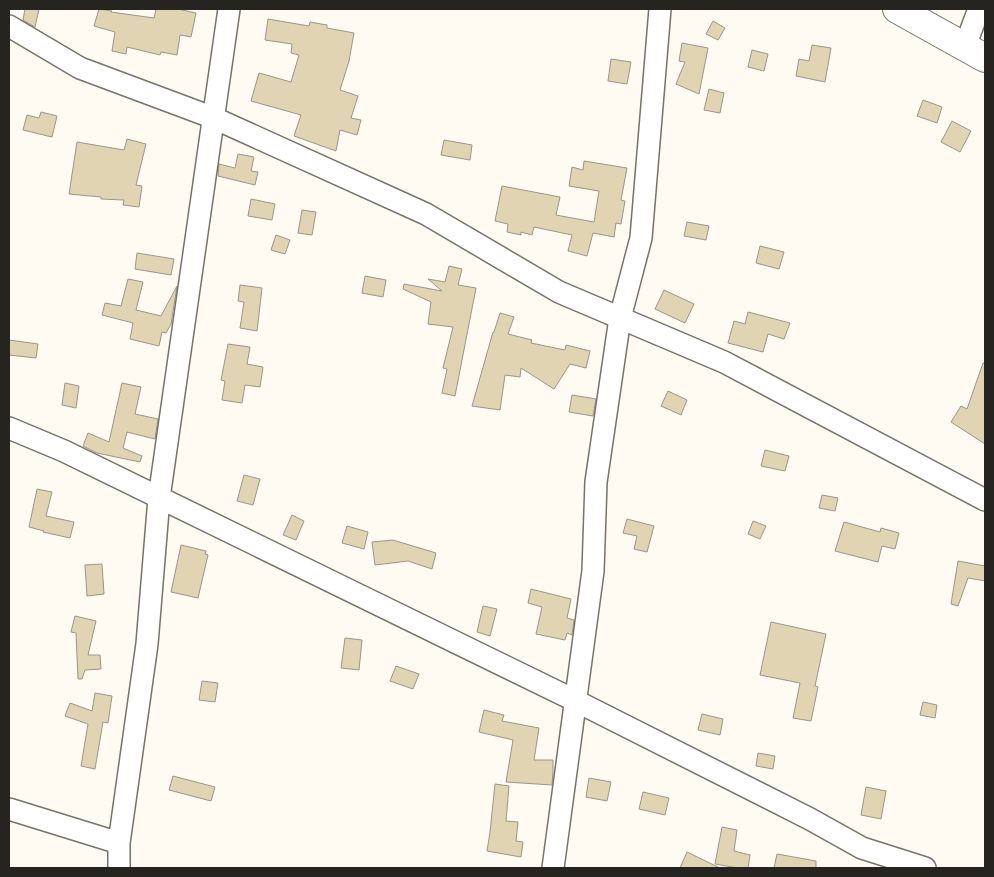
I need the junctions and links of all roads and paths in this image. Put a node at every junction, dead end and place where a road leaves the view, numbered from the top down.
1 (229, 9) edge
2 (660, 9) edge
3 (897, 9) edge
4 (979, 9) edge
5 (9, 26) edge
6 (975, 52) edge
7 (214, 118) junction
8 (620, 318) junction
9 (9, 428) edge
10 (160, 498) junction
11 (985, 500) edge
12 (576, 701) junction
13 (9, 809) edge
14 (119, 843) junction
15 (119, 868) edge
16 (553, 868) edge
17 (925, 868) edge

1 - 7 street
2 - 8 street
3 - 6 main road
4 - 6 street
5 - 7 street
7 - 8 street
7 - 10 street
8 - 11 street
8 - 12 street
9 - 10 street
10 - 12 street
10 - 14 street
12 - 16 street
12 - 17 street
13 - 14 street
14 - 15 street

